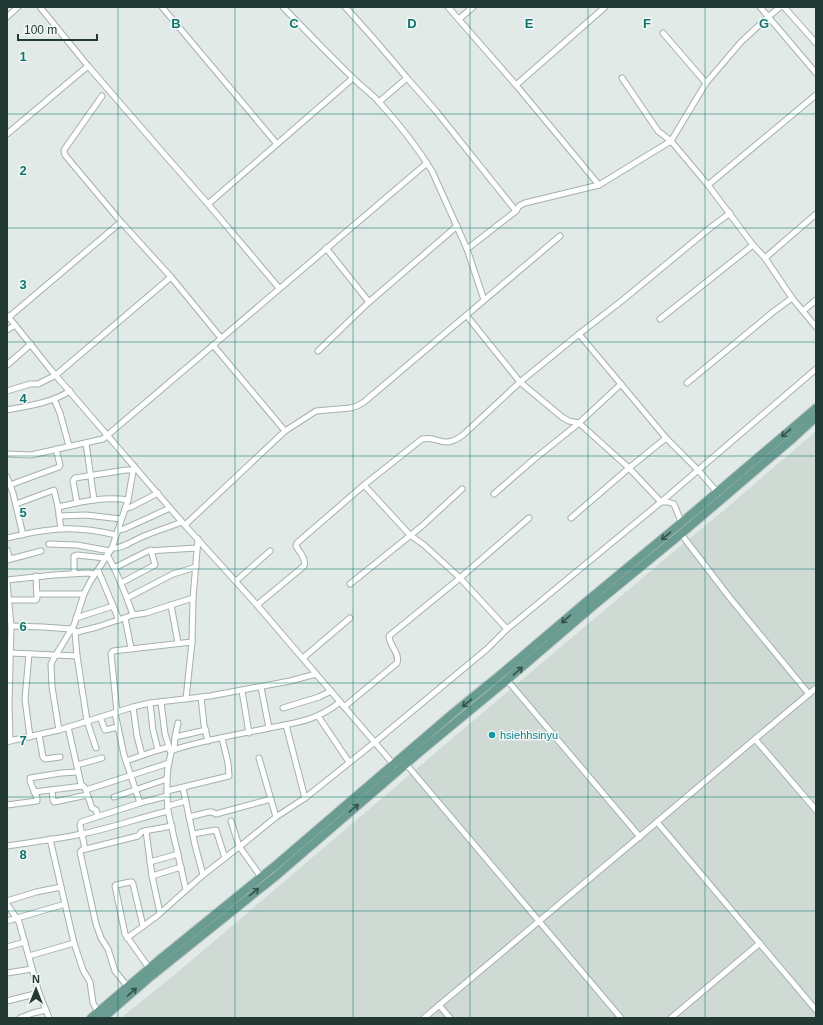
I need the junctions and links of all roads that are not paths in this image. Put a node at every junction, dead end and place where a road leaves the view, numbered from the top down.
1 (18, 7) edge
2 (40, 7) edge
3 (162, 7) edge
4 (283, 7) edge
5 (345, 7) edge
6 (448, 7) edge
7 (473, 7) edge
8 (605, 7) edge
9 (760, 7) edge
10 (780, 7) edge
11 (784, 7) edge
12 (768, 16) junction
13 (7, 17) edge
14 (458, 19) junction
15 (663, 33) dead end
16 (816, 43) edge
17 (88, 66) junction
18 (816, 72) edge
19 (353, 78) junction
20 (407, 78) junction
21 (622, 78) dead end
22 (706, 83) junction
23 (516, 85) junction
24 (816, 95) edge
25 (102, 96) dead end
26 (379, 102) junction
27 (7, 134) edge
28 (671, 141) junction
29 (277, 144) junction
30 (427, 162) junction
31 (599, 185) junction
32 (708, 185) junction
33 (208, 204) junction
34 (516, 211) junction
35 (730, 213) junction
36 (816, 214) edge
37 (121, 222) junction
38 (457, 226) junction
39 (560, 236) dead end
40 (753, 245) junction
41 (326, 248) junction
42 (467, 249) junction
43 (765, 258) junction
44 (171, 277) junction
45 (279, 288) junction
46 (792, 298) junction
47 (484, 300) junction
48 (816, 300) edge
49 (369, 302) junction
50 (803, 311) junction
51 (8, 316) edge
52 (466, 316) junction
53 (660, 319) dead end
54 (15, 325) junction
55 (816, 328) edge
56 (7, 330) edge
57 (579, 334) junction
58 (221, 338) junction
59 (31, 344) junction
60 (213, 345) junction
61 (318, 351) dead end
62 (7, 365) edge
63 (816, 369) edge
64 (56, 375) junction
65 (520, 382) junction
66 (687, 383) dead end
67 (621, 384) junction
68 (7, 391) edge
69 (70, 391) junction
70 (54, 399) junction
71 (816, 408) edge
72 (7, 410) edge
73 (816, 417) edge
74 (579, 423) junction
75 (285, 431) junction
76 (108, 434) junction
77 (666, 438) junction
78 (86, 443) junction
79 (69, 446) junction
80 (56, 449) junction
81 (7, 454) edge
82 (134, 468) junction
83 (629, 468) junction
84 (698, 470) junction
85 (91, 476) junction
86 (7, 477) edge
87 (10, 485) junction
88 (364, 485) junction
89 (462, 489) dead end
90 (717, 492) junction
91 (158, 493) junction
92 (494, 494) dead end
93 (94, 500) junction
94 (128, 500) junction
95 (661, 502) junction
96 (77, 503) junction
97 (16, 504) junction
98 (58, 507) junction
99 (170, 508) junction
100 (125, 509) junction
101 (59, 516) junction
102 (529, 518) dead end
103 (571, 518) dead end
104 (121, 519) junction
105 (183, 523) junction
106 (61, 529) junction
107 (683, 529) junction
108 (117, 533) junction
109 (23, 535) junction
110 (410, 535) junction
111 (7, 538) edge
112 (198, 539) junction
113 (49, 544) dead end
114 (197, 548) junction
115 (7, 550) edge
116 (150, 550) junction
117 (41, 551) dead end
118 (270, 551) dead end
119 (108, 553) junction
120 (8, 560) edge
121 (196, 567) junction
122 (114, 568) junction
123 (96, 572) junction
124 (74, 573) junction
125 (36, 576) junction
126 (460, 578) junction
127 (7, 581) edge
128 (236, 581) junction
129 (121, 583) junction
130 (350, 584) dead end
131 (37, 594) junction
132 (84, 594) junction
133 (127, 598) junction
134 (193, 598) junction
135 (8, 600) edge
136 (171, 604) junction
137 (257, 605) junction
138 (113, 606) junction
139 (133, 615) junction
140 (76, 618) junction
141 (125, 618) junction
142 (350, 618) dead end
143 (118, 620) junction
144 (11, 626) junction
145 (507, 629) junction
146 (73, 630) junction
147 (192, 642) junction
148 (178, 643) junction
149 (131, 648) junction
150 (11, 653) junction
151 (29, 654) junction
152 (55, 655) junction
153 (77, 656) junction
154 (302, 658) junction
155 (9, 663) edge
156 (316, 674) junction
157 (9, 680) edge
158 (507, 680) junction
159 (261, 687) junction
160 (816, 688) edge
161 (242, 691) junction
162 (331, 691) junction
163 (808, 694) junction
164 (201, 697) junction
165 (8, 698) edge
166 (186, 699) junction
167 (161, 702) junction
168 (150, 703) junction
169 (342, 705) junction
170 (132, 707) junction
171 (283, 708) dead end
172 (116, 712) junction
173 (8, 714) edge
174 (318, 716) junction
175 (100, 717) junction
176 (88, 721) junction
177 (178, 723) dead end
178 (286, 725) junction
179 (68, 727) junction
180 (118, 727) junction
181 (269, 728) junction
182 (59, 730) junction
183 (206, 730) junction
184 (249, 733) junction
185 (39, 735) junction
186 (175, 736) junction
187 (30, 737) junction
188 (222, 738) junction
189 (754, 738) junction
190 (9, 739) edge
191 (208, 741) junction
192 (375, 742) junction
193 (96, 748) dead end
194 (171, 749) junction
195 (158, 750) junction
196 (142, 755) junction
197 (60, 757) dead end
198 (102, 758) dead end
199 (259, 758) dead end
200 (126, 761) junction
201 (169, 762) junction
202 (349, 762) junction
203 (406, 764) junction
204 (77, 765) junction
205 (396, 767) junction
206 (78, 772) junction
207 (130, 776) junction
208 (167, 780) junction
209 (183, 788) junction
210 (135, 789) junction
211 (52, 790) junction
212 (85, 790) junction
213 (34, 792) junction
214 (167, 793) junction
215 (114, 797) dead end
216 (305, 798) junction
217 (271, 799) junction
218 (186, 801) junction
219 (140, 803) junction
220 (7, 806) edge
221 (168, 808) junction
222 (816, 810) edge
223 (98, 816) junction
224 (189, 817) junction
225 (276, 817) junction
226 (231, 821) dead end
227 (657, 822) junction
228 (172, 826) junction
229 (146, 831) junction
230 (82, 834) junction
231 (193, 834) junction
232 (640, 836) junction
233 (50, 839) junction
234 (7, 846) edge
235 (239, 846) junction
236 (85, 849) junction
237 (178, 854) junction
238 (225, 858) junction
239 (150, 862) junction
240 (181, 867) junction
241 (203, 875) junction
242 (152, 876) junction
243 (261, 877) junction
244 (61, 887) junction
245 (186, 890) junction
246 (7, 904) edge
247 (65, 904) junction
248 (160, 913) junction
249 (17, 918) junction
250 (7, 921) edge
251 (539, 921) junction
252 (143, 926) junction
253 (128, 938) junction
254 (25, 942) junction
255 (74, 943) junction
256 (760, 943) junction
257 (7, 947) edge
258 (29, 956) junction
259 (149, 968) junction
260 (32, 969) junction
261 (7, 974) edge
262 (128, 987) junction
263 (39, 993) junction
264 (7, 1001) edge
265 (439, 1005) junction
266 (46, 1010) junction
267 (816, 1010) edge
268 (100, 1015) edge
269 (20, 1018) edge
270 (49, 1018) edge
271 (91, 1018) edge
272 (424, 1018) edge
273 (450, 1018) edge
274 (621, 1018) edge
275 (672, 1018) edge

1 - 13 street
2 - 17 street
3 - 29 street
4 - 19 street
5 - 20 street
6 - 14 street
7 - 14 street
8 - 23 street
9 - 12 street
10 - 12 street
11 - 16 street
12 - 18 street
12 - 22 street
14 - 23 street
15 - 22 street
17 - 27 street
17 - 33 street
19 - 26 street
19 - 29 street
20 - 26 street
20 - 34 street
21 - 28 street
22 - 28 street
23 - 31 street
24 - 32 street
25 - 37 street
26 - 30 street
28 - 31 street
28 - 32 street
29 - 33 street
30 - 38 street
30 - 41 street
31 - 34 street
32 - 35 street
33 - 45 street
34 - 42 street
35 - 40 street
35 - 57 street
36 - 43 street
37 - 44 street
37 - 51 street
38 - 42 street
38 - 49 street
39 - 47 street
40 - 43 street
40 - 53 street
41 - 45 street
41 - 49 street
42 - 47 street
43 - 46 street
44 - 58 street
44 - 64 street
45 - 58 street
46 - 50 street
46 - 66 street
47 - 52 street
48 - 50 street
49 - 61 street
50 - 55 street
51 - 54 street
52 - 65 street
52 - 75 street
54 - 56 street
54 - 59 street
57 - 65 street
57 - 67 street
58 - 60 street
59 - 62 street
59 - 64 street
60 - 75 street
60 - 76 street
63 - 84 street
64 - 68 street
64 - 69 street
65 - 74 street
65 - 88 street
67 - 74 street
67 - 77 street
69 - 70 street
69 - 76 street
70 - 72 street
70 - 79 street
71 -> 90 main road
73 - 107 main road
74 - 83 street
74 - 92 street
75 - 105 street
76 - 78 street
76 - 82 street
77 - 83 street
77 - 84 street
78 - 79 street
78 - 85 street
79 - 80 street
80 - 81 street
80 - 87 street
82 - 85 street
82 - 91 street
82 - 94 street
83 - 95 street
83 - 103 street
84 - 90 street
84 - 95 street
85 - 93 street
85 - 96 street
86 - 87 street
87 - 97 street
88 - 110 street
88 - 137 street
89 - 110 street
90 - 107 main road
91 - 99 street
91 - 100 street
93 - 94 street
93 - 96 street
94 - 100 street
95 - 107 street
95 - 145 street
96 - 98 street
97 - 98 street
97 - 109 street
98 - 101 street
99 - 105 street
99 - 108 street
100 - 104 street
101 - 104 street
101 - 106 street
102 - 126 street
104 - 108 street
105 - 112 street
105 - 119 street
106 - 108 street
106 - 109 street
158 -> 107 main road
107 - 163 street
107 -> 205 main road
108 - 119 street
109 - 111 street
110 - 126 street
110 - 130 street
112 - 114 street
112 - 128 street
113 - 119 street
114 - 116 street
114 - 121 street
115 - 120 street
116 - 122 street
116 - 129 street
117 - 120 street
118 - 128 street
119 - 122 street
119 - 123 street
119 - 124 street
121 - 133 street
121 - 134 street
122 - 129 street
123 - 124 street
123 - 132 street
123 - 138 street
124 - 125 street
125 - 127 street
125 - 131 street
126 - 145 street
126 - 169 street
127 - 135 street
128 - 137 street
129 - 133 street
131 - 132 street
131 - 135 street
132 - 140 street
133 - 139 street
134 - 136 street
134 - 147 street
135 - 144 street
136 - 139 street
136 - 148 street
137 - 154 street
138 - 140 street
138 - 143 street
139 - 141 street
140 - 146 street
141 - 143 street
141 - 149 street
142 - 154 street
143 - 146 street
144 - 146 street
144 - 150 street
145 - 192 street
146 - 152 street
146 - 153 street
147 - 148 street
147 - 166 street
148 - 149 street
149 - 172 street
150 - 151 street
150 - 155 street
151 - 152 street
151 - 187 street
152 - 153 street
152 - 182 street
153 - 176 street
154 - 156 street
155 - 157 street
156 - 159 street
156 - 162 street
157 - 165 street
158 - 203 main road
158 - 232 street
159 - 161 street
159 - 181 street
160 - 163 street
161 - 164 street
161 - 184 street
162 - 169 street
162 - 171 street
163 - 189 street
164 - 166 street
164 - 183 street
165 - 173 street
166 - 167 street
167 - 168 street
167 - 194 street
168 - 170 street
168 - 195 street
169 - 174 street
169 - 192 street
170 - 172 street
170 - 196 street
172 - 175 street
172 - 180 street
173 - 190 street
174 - 178 street
174 - 202 street
175 - 176 street
175 - 180 street
176 - 179 street
176 - 193 street
177 - 186 street
178 - 181 street
178 - 216 street
179 - 182 street
179 - 204 street
180 - 200 street
181 - 184 street
182 - 185 street
183 - 186 street
183 - 191 street
184 - 188 street
185 - 187 street
185 - 197 street
186 - 194 street
187 - 190 street
188 - 191 street
188 - 209 street
189 - 222 street
189 - 227 street
191 - 194 street
192 - 202 street
192 - 205 street
194 - 195 street
194 - 201 street
195 - 196 street
196 - 200 street
198 - 204 street
199 - 217 street
200 - 207 street
201 - 207 street
201 - 208 street
202 - 216 street
203 - 205 main road
203 - 251 street
204 - 206 street
205 - 243 main road
268 -> 205 main road
206 - 212 street
206 - 213 street
207 - 210 street
207 - 212 street
208 - 210 street
208 - 214 street
209 - 214 street
209 - 218 street
210 - 215 street
210 - 219 street
211 - 212 street
211 - 212 street
211 - 213 street
212 - 223 street
213 - 220 street
214 - 219 street
214 - 221 street
216 - 225 street
217 - 224 street
217 - 225 street
218 - 221 street
218 - 224 street
219 - 223 street
221 - 228 street
221 - 230 street
223 - 230 street
224 - 231 street
225 - 235 street
226 - 235 street
227 - 232 street
227 - 256 street
228 - 229 street
228 - 237 street
229 - 236 street
229 - 239 street
230 - 233 street
230 - 236 street
231 - 238 street
231 - 241 street
232 - 251 street
233 - 234 street
233 - 244 street
235 - 238 street
235 - 243 street
236 - 262 street
237 - 239 street
237 - 240 street
238 - 241 street
239 - 242 street
240 - 242 street
240 - 245 street
241 - 245 street
242 - 248 street
243 - 259 main road
244 - 246 street
244 - 247 street
245 - 248 street
246 - 249 street
247 - 249 street
247 - 255 street
248 - 252 street
249 - 250 street
249 - 254 street
251 - 265 street
251 - 274 street
252 - 253 street
252 - 253 street
253 - 259 street
254 - 257 street
254 - 258 street
255 - 258 street
255 - 268 street
256 - 267 street
256 - 275 street
258 - 260 street
259 - 262 main road
260 - 261 street
260 - 263 street
262 - 268 main road
263 - 264 street
263 - 266 street
265 - 272 street
265 - 273 street
266 - 269 street
266 - 270 street
268 - 271 main road

